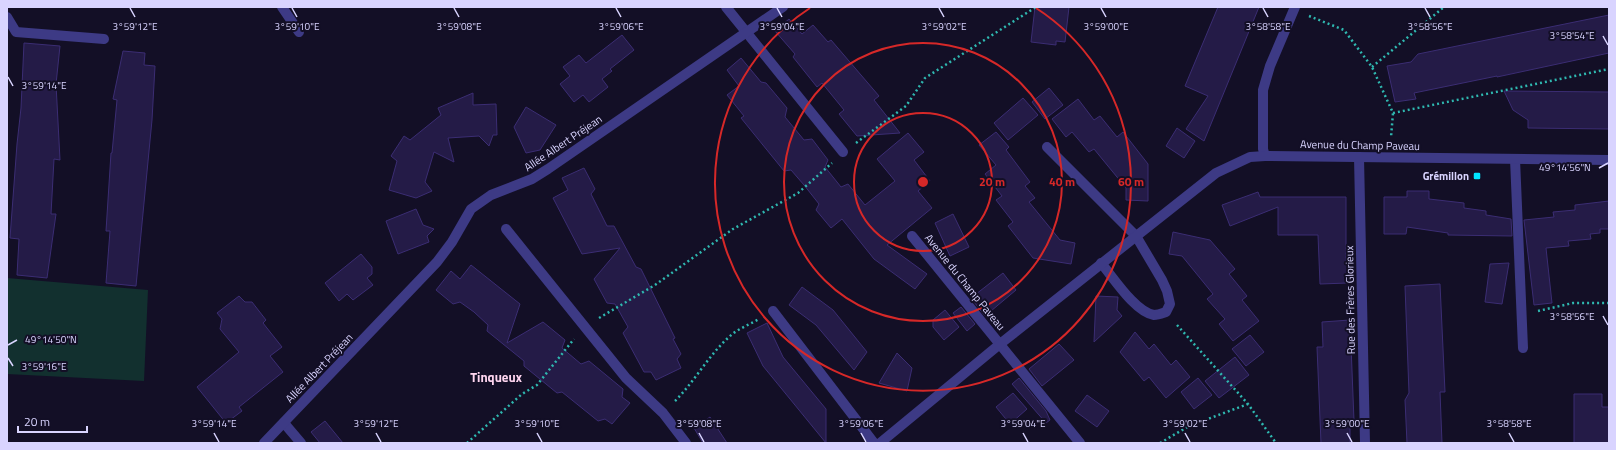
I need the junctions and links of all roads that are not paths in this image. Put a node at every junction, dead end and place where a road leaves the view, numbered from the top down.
1 (282, 7) edge
2 (726, 7) edge
3 (783, 7) edge
4 (1294, 9) edge
5 (7, 17) edge
6 (299, 32) dead end
7 (745, 33) junction
8 (104, 39) dead end
9 (1047, 147) dead end
10 (844, 152) road end
11 (1265, 156) junction
12 (1359, 157) junction
13 (1515, 159) junction
14 (1609, 160) edge
15 (506, 229) dead end
16 (912, 236) dead end
17 (1136, 236) junction
18 (1101, 263) junction
19 (773, 311) road end
20 (1000, 344) junction
21 (1523, 348) dead end
22 (284, 423) junction
23 (264, 443) edge
24 (301, 443) edge
25 (686, 443) edge
26 (874, 443) edge
27 (880, 443) edge
28 (1080, 443) edge
29 (1365, 443) edge

1 - 6 street
2 - 7 street
3 - 7 street, Allée Albert Préjean
4 - 11 street
5 - 8 street
7 - 10 street
7 - 22 street, Allée Albert Préjean
9 - 17 street
11 - 12 street, Avenue du Champ Paveau
11 - 17 street, Avenue du Champ Paveau
12 - 13 street, Avenue du Champ Paveau
12 - 29 street, Rue des Frères Glorieux
13 - 14 street, Avenue du Champ Paveau
13 - 21 street
15 - 25 street
16 - 20 street, Avenue du Champ Paveau
17 - 18 street, Avenue du Champ Paveau
17 - 18 street
18 - 20 street, Avenue du Champ Paveau
19 - 26 street
20 - 27 street, Avenue du Champ Paveau
20 - 28 street, Avenue du Champ Paveau
22 - 23 street, Allée Albert Préjean
22 - 24 street

